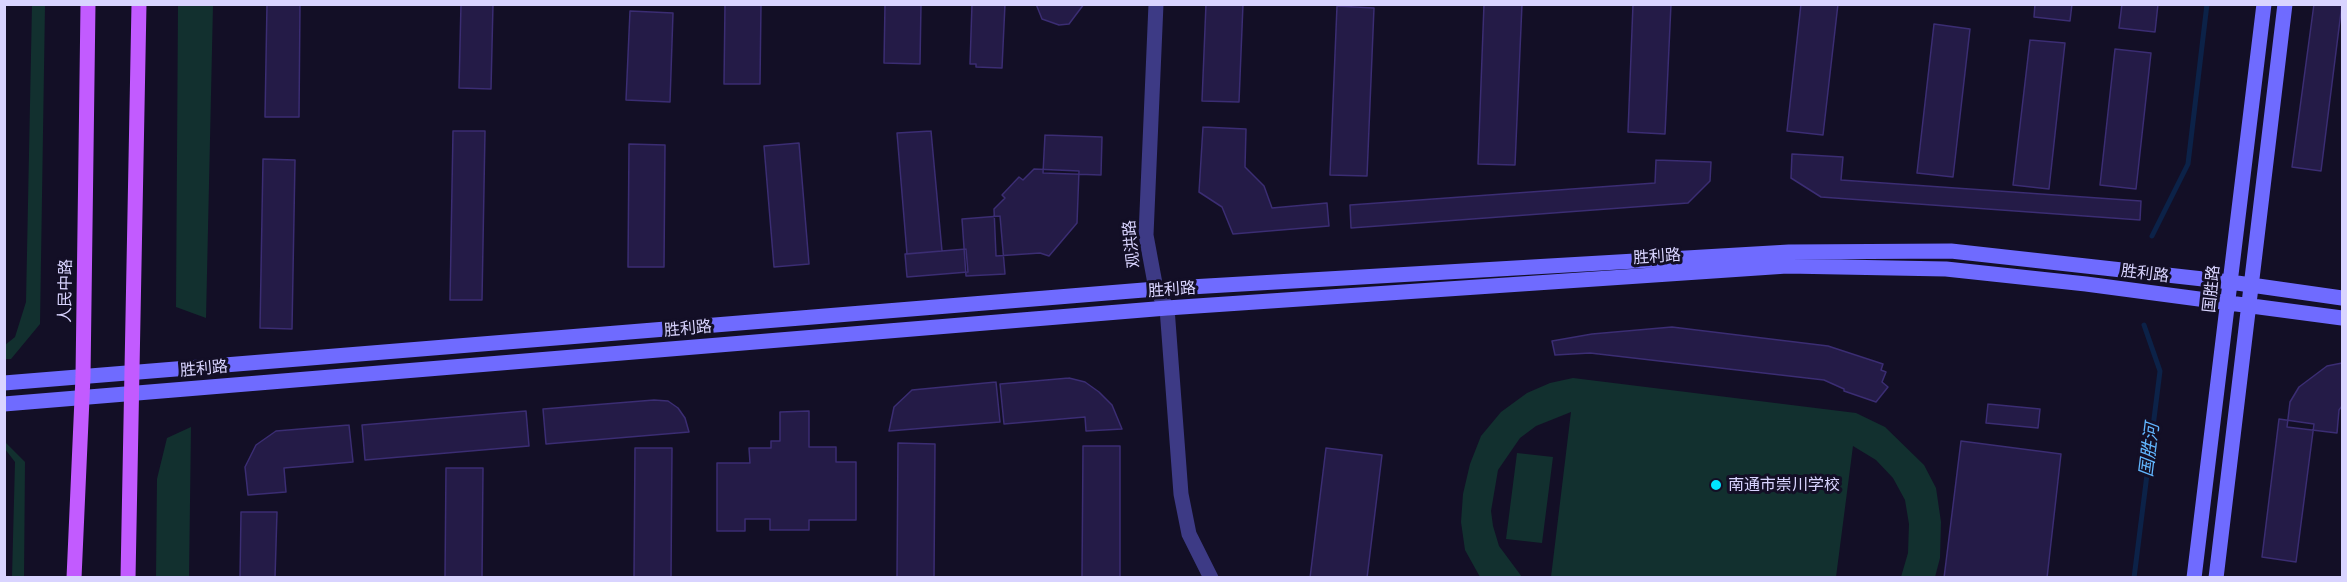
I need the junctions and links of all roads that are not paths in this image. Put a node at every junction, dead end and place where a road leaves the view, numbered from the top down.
1 (88, 4) edge
2 (139, 4) edge
3 (1156, 4) edge
4 (2264, 4) edge
5 (2285, 4) edge
6 (2230, 282) junction
7 (2253, 287) junction
8 (1156, 289) junction
9 (2343, 298) edge
10 (2229, 303) junction
11 (2251, 305) junction
12 (1167, 308) junction
13 (2343, 318) edge
14 (132, 371) junction
15 (83, 376) junction
16 (4, 383) edge
17 (132, 393) junction
18 (81, 397) junction
19 (4, 404) edge
20 (74, 578) edge
21 (128, 578) edge
22 (1211, 578) edge
23 (2194, 578) edge
24 (2217, 578) edge

1 - 15 main road, 人民中路
2 - 14 main road
3 - 8 street, 观洪路
4 - 6 street, 国胜路
5 - 7 street
6 - 7 street, 胜利路
6 - 8 street, 胜利路
6 - 10 street, 国胜路
7 - 9 street, 胜利路
7 - 11 street
8 - 12 street, 观洪路
8 - 14 street, 胜利路
10 - 11 street, 胜利路
10 - 12 street, 胜利路
10 - 23 street, 国胜路
11 - 13 street, 胜利路
11 - 24 street
12 - 17 street, 胜利路
12 - 22 street, 观洪路
14 - 15 street, 胜利路
14 - 17 main road
15 - 16 street, 胜利路
15 - 18 main road, 人民中路
17 - 18 street, 胜利路
17 - 21 main road
18 - 19 street, 胜利路
18 - 20 main road, 人民中路

